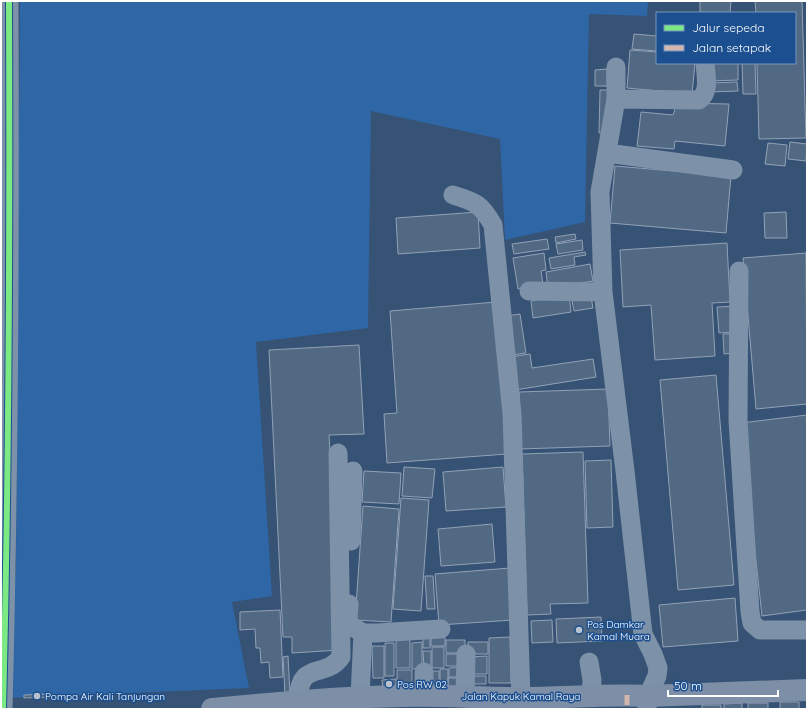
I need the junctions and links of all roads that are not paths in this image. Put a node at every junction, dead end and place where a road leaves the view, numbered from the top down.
1 (9, 1) edge
2 (705, 64) edge
3 (616, 67) dead end
4 (616, 99) junction
5 (5, 115) edge
6 (607, 153) junction
7 (733, 170) dead end
8 (453, 195) dead end
9 (5, 270) edge
10 (740, 271) dead end
11 (529, 291) dead end
12 (602, 292) junction
13 (338, 453) dead end
14 (5, 454) edge
15 (353, 471) dead end
16 (441, 629) dead end
17 (807, 630) edge
18 (363, 633) junction
19 (466, 654) dead end
20 (589, 662) dead end
21 (424, 672) dead end
22 (807, 690) edge
23 (591, 696) junction
24 (360, 697) junction
25 (465, 697) junction
26 (298, 700) junction
27 (411, 700) edge
28 (508, 701) edge
29 (646, 702) edge
30 (333, 704) edge
31 (3, 709) edge
32 (212, 709) edge

1 - 5 street
2 - 4 street
3 - 4 street
4 - 6 street
5 - 9 street
6 - 7 street
6 - 12 street
8 - 28 street
9 - 14 street
10 - 17 street
11 - 12 street
12 - 29 street
13 - 26 street
14 - 31 street
15 - 18 street
16 - 18 street
18 - 24 street
19 - 25 street
20 - 23 street
21 - 27 street
22 - 29 main road, Jalan Kapuk Kamal Raya
23 - 28 main road, Jalan Kapuk Kamal Raya
23 - 29 main road, Jalan Kapuk Kamal Raya
24 - 27 main road, Jalan Kapuk Kamal Raya
24 - 30 main road, Jalan Kapuk Kamal Raya
25 - 27 main road, Jalan Kapuk Kamal Raya
25 - 28 main road, Jalan Kapuk Kamal Raya
26 - 30 main road, Jalan Kapuk Kamal Raya
26 - 32 main road, Jalan Kapuk Kamal Raya

